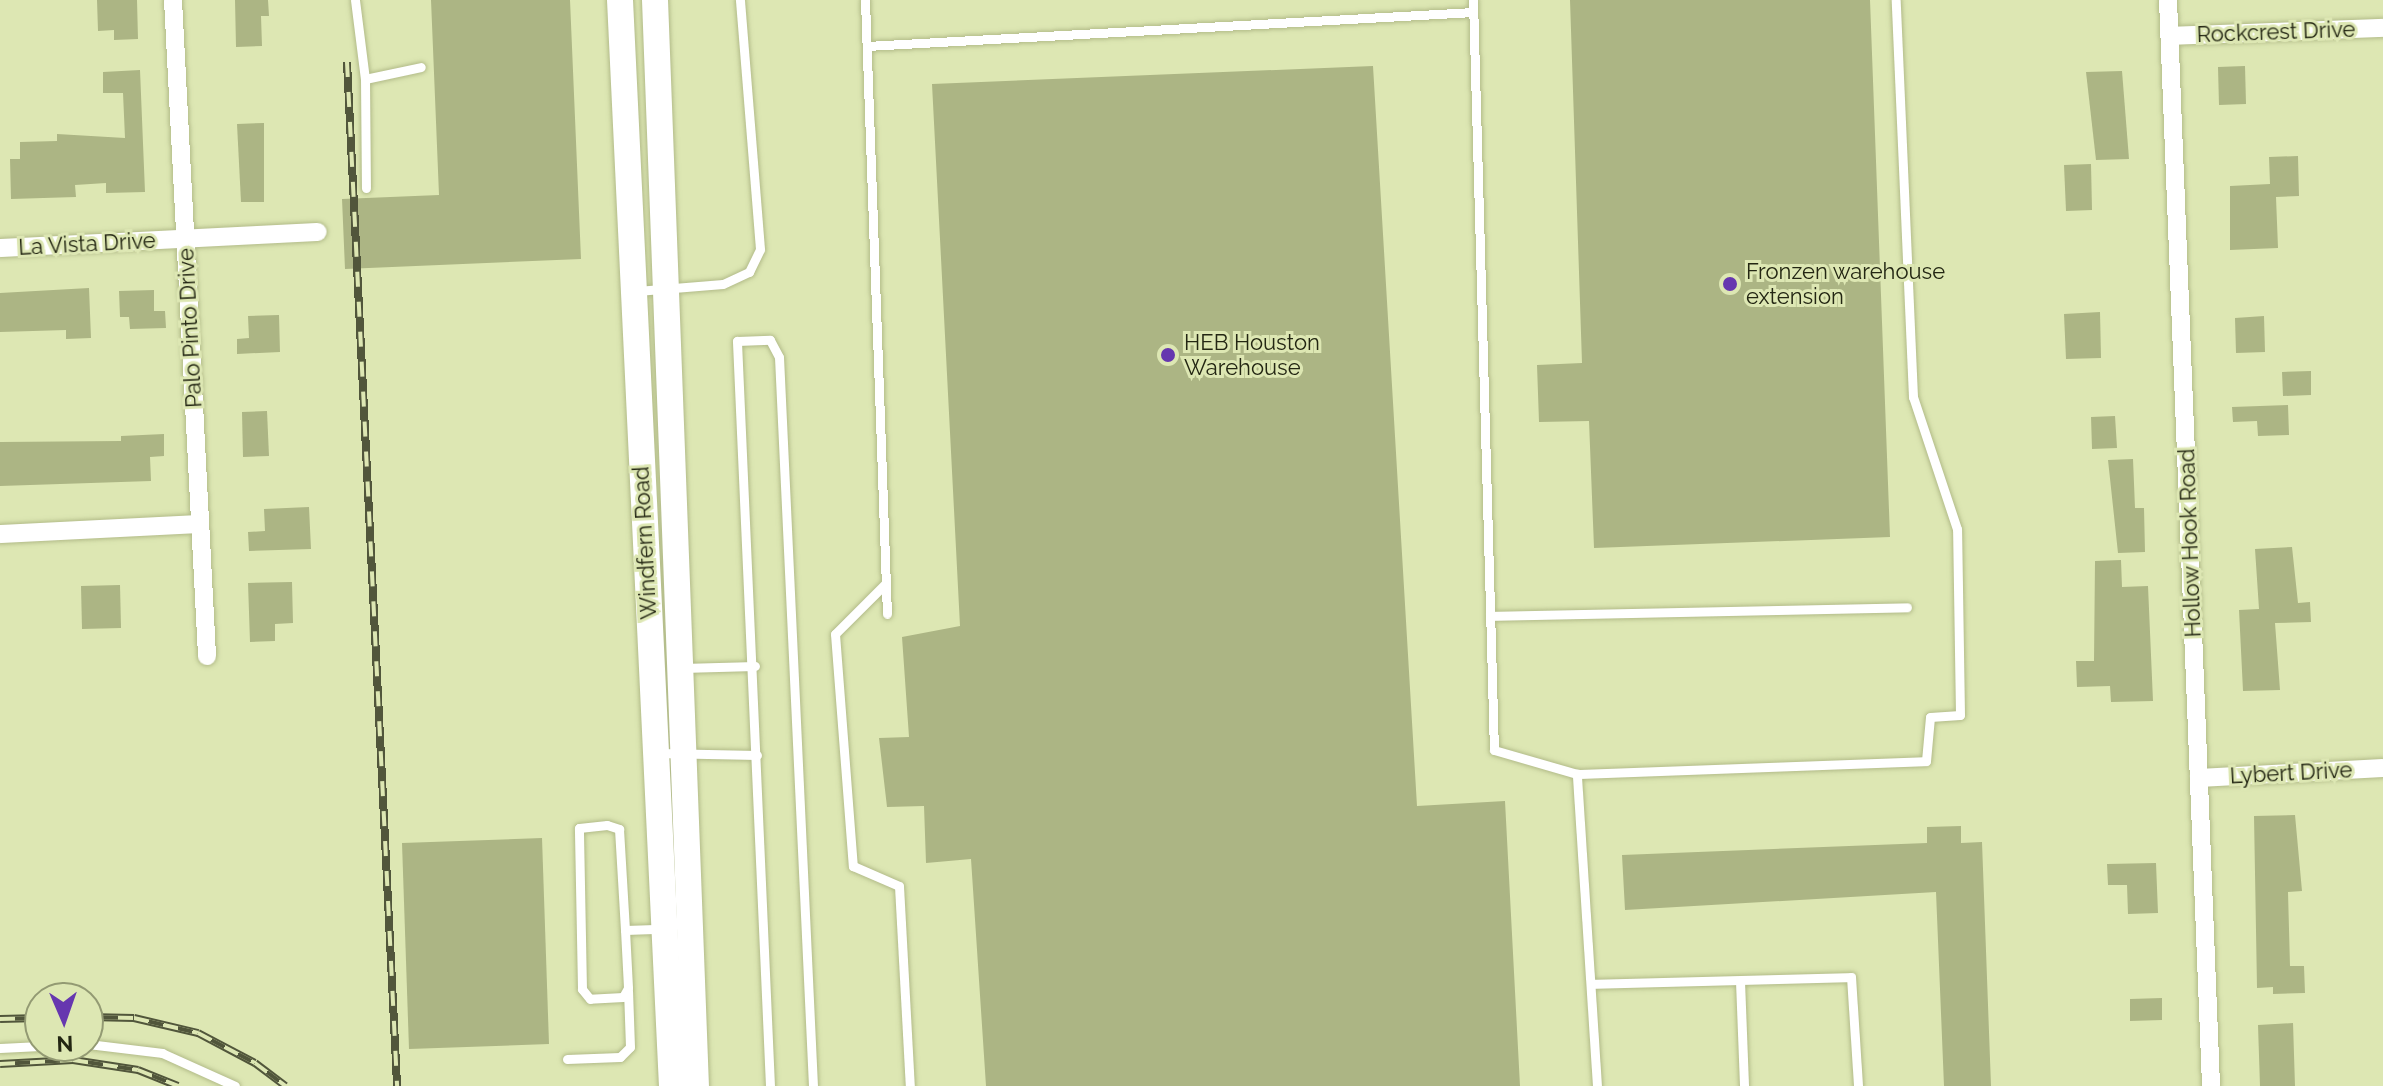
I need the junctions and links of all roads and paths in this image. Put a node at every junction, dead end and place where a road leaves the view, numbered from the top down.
1 (173, 0) edge
2 (355, 0) edge
3 (620, 0) edge
4 (655, 0) edge
5 (740, 0) edge
6 (865, 0) edge
7 (1473, 0) edge
8 (1896, 0) edge
9 (2168, 0) edge
10 (1473, 12) junction
11 (2383, 28) edge
12 (2170, 36) junction
13 (867, 46) junction
14 (421, 67) dead end
15 (365, 79) junction
16 (366, 188) dead end
17 (318, 232) dead end
18 (186, 239) junction
19 (0, 248) edge
20 (633, 291) junction
21 (667, 291) junction
22 (200, 524) junction
23 (0, 534) edge
24 (886, 583) junction
25 (1907, 607) dead end
26 (887, 614) dead end
27 (1490, 616) junction
28 (207, 656) dead end
29 (755, 666) junction
30 (682, 668) junction
31 (654, 753) junction
32 (686, 753) junction
33 (757, 755) junction
34 (2383, 768) edge
35 (1577, 774) junction
36 (2199, 778) junction
37 (662, 929) junction
38 (625, 930) junction
39 (1740, 981) junction
40 (1591, 984) junction
41 (628, 988) junction
42 (104, 1046) edge
43 (24, 1047) edge
44 (0, 1048) edge
45 (567, 1059) dead end
46 (235, 1086) edge
47 (672, 1086) edge
48 (696, 1086) edge
49 (770, 1086) edge
50 (813, 1086) edge
51 (910, 1086) edge
52 (1597, 1086) edge
53 (1744, 1086) edge
54 (1858, 1086) edge
55 (2211, 1086) edge

1 - 18 street, Palo Pinto Drive
2 - 15 lane
3 - 20 street, Windfern Road
4 - 21 street, Windfern Road
5 - 21 lane
6 - 13 lane
7 - 10 lane
8 - 35 lane
9 - 12 street, Hollow Hook Road
10 - 13 lane
10 - 27 lane
11 - 12 street, Rockcrest Drive
12 - 36 street, Hollow Hook Road
13 - 24 lane
14 - 15 lane
15 - 16 lane
17 - 18 street, La Vista Drive
18 - 19 street, La Vista Drive
18 - 22 street, Palo Pinto Drive
20 - 21 lane
20 - 31 street, Windfern Road
21 - 30 street, Windfern Road
22 - 23 street
22 - 28 street, Palo Pinto Drive
24 - 26 lane
24 - 51 lane
25 - 27 lane
27 - 35 lane
29 - 30 lane
29 - 33 lane
29 - 50 lane
30 - 32 street, Windfern Road
31 - 32 lane
31 - 37 street, Windfern Road
32 - 33 lane
32 - 48 street, Windfern Road
33 - 49 lane
34 - 36 street, Lybert Drive
35 - 40 lane
36 - 55 street, Hollow Hook Road
37 - 38 lane
37 - 47 street, Windfern Road
38 - 41 lane
38 - 41 lane
39 - 40 lane
39 - 53 lane
39 - 54 lane
40 - 52 lane
41 - 45 lane
42 - 46 lane
43 - 44 lane

